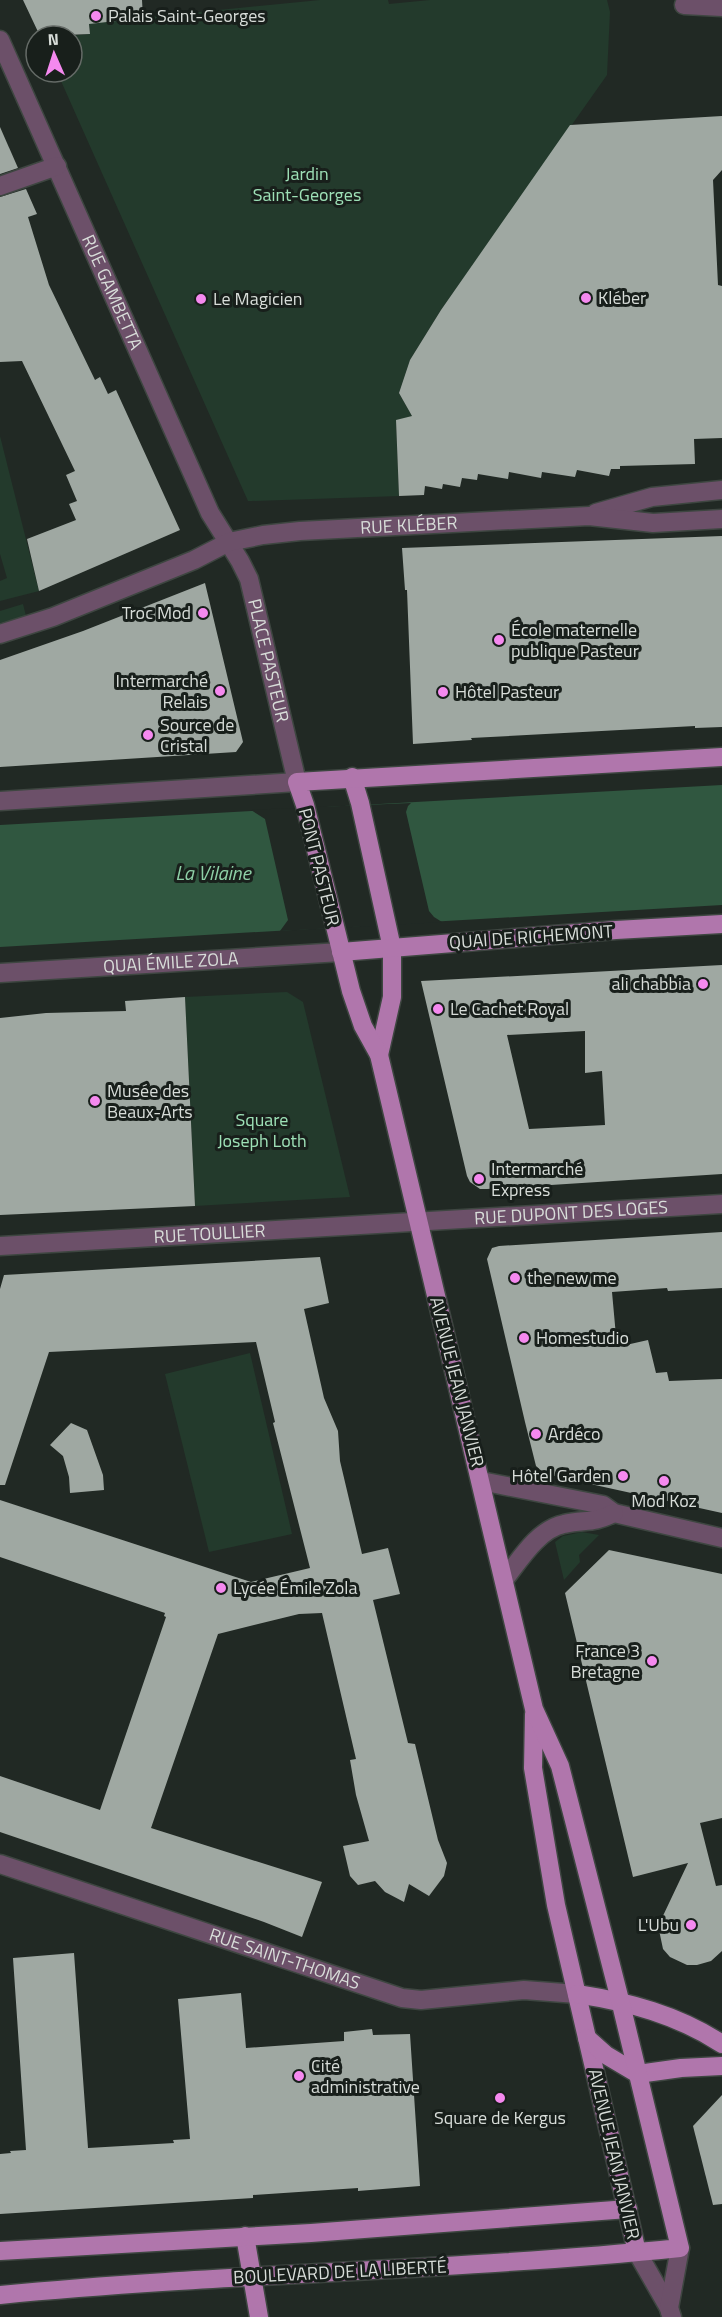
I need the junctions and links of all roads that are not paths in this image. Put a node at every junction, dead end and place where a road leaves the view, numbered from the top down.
1 (684, 5) dead end
2 (722, 7) edge
3 (0, 40) edge
4 (57, 166) junction
5 (0, 186) edge
6 (722, 490) edge
7 (589, 516) junction
8 (722, 519) edge
9 (229, 542) junction
10 (0, 634) edge
11 (722, 757) edge
12 (352, 777) junction
13 (297, 782) junction
14 (0, 801) edge
15 (722, 924) edge
16 (392, 948) junction
17 (341, 952) junction
18 (0, 973) edge
19 (379, 1055) junction
20 (722, 1204) edge
21 (418, 1221) junction
22 (0, 1246) edge
23 (481, 1481) junction
24 (614, 1513) junction
25 (722, 1538) edge
26 (504, 1580) junction
27 (534, 1709) junction
28 (0, 1864) edge
29 (577, 1994) junction
30 (620, 2000) junction
31 (587, 2038) junction
32 (722, 2044) edge
33 (722, 2066) edge
34 (638, 2074) junction
35 (628, 2209) junction
36 (246, 2236) junction
37 (680, 2248) junction
38 (0, 2252) edge
39 (638, 2252) junction
40 (252, 2278) junction
41 (0, 2295) edge
42 (671, 2314) edge
43 (259, 2317) edge

1 - 2 street
3 - 4 street, RUE GAMBETTA
4 - 5 street
4 - 9 street, RUE GAMBETTA
6 - 7 street, RUE KLÉBER
7 - 8 street, RUE KLÉBER
7 - 9 street, RUE KLÉBER
9 - 10 street, RUE KLÉBER
9 - 13 street, PLACE PASTEUR
11 - 12 main road
12 - 13 main road
12 - 16 main road
13 - 14 street
13 - 17 main road, PONT PASTEUR
15 - 16 main road, QUAI DE RICHEMONT
16 - 17 main road, QUAI DE RICHEMONT
16 - 19 main road, AVENUE JEAN JANVIER
17 - 18 street, QUAI ÉMILE ZOLA
17 - 19 main road, AVENUE JEAN JANVIER
19 - 21 main road, AVENUE JEAN JANVIER
20 - 21 street, RUE DUPONT DES LOGES
21 - 22 street, RUE TOULLIER
21 - 23 main road, AVENUE JEAN JANVIER
23 - 24 street
23 - 26 main road, AVENUE JEAN JANVIER
24 - 25 street
24 - 26 street
26 - 27 main road, AVENUE JEAN JANVIER
27 - 29 main road, AVENUE JEAN JANVIER
27 - 30 main road, AVENUE JEAN JANVIER
28 - 29 street, RUE SAINT-THOMAS
29 - 30 main road
29 - 31 main road, AVENUE JEAN JANVIER
30 - 32 main road
30 - 34 main road, AVENUE JEAN JANVIER
31 - 34 main road
31 - 35 main road, AVENUE JEAN JANVIER
33 - 34 main road
34 - 37 main road, AVENUE JEAN JANVIER
35 - 36 main road
35 - 39 main road, AVENUE JEAN JANVIER
36 - 38 main road
36 - 40 main road
37 - 39 main road, BOULEVARD DE LA LIBERTÉ
37 - 42 street, AVENUE JEAN JANVIER
39 - 40 main road, BOULEVARD DE LA LIBERTÉ
39 - 42 street, AVENUE JEAN JANVIER
40 - 41 main road, BOULEVARD DE LA LIBERTÉ
40 - 43 main road

